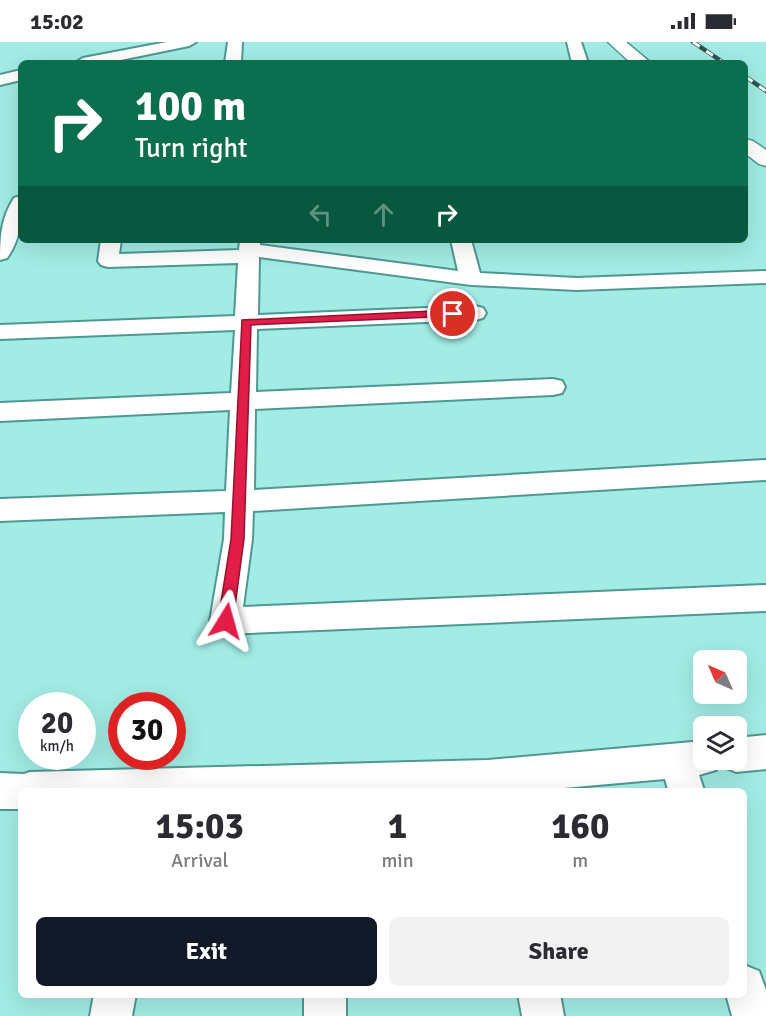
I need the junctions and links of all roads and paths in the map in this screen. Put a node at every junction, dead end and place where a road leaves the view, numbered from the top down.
1 (189, 42) edge
2 (235, 42) edge
3 (574, 42) edge
4 (616, 42) edge
5 (153, 56) edge
6 (113, 60) edge
7 (233, 60) edge
8 (579, 60) edge
9 (638, 60) edge
10 (18, 76) edge
11 (0, 80) edge
12 (748, 146) edge
13 (766, 160) edge
14 (18, 209) edge
15 (111, 243) edge
16 (358, 243) edge
17 (462, 243) edge
18 (249, 249) edge
19 (0, 254) edge
20 (359, 264) junction
21 (766, 277) edge
22 (471, 279) junction
23 (476, 313) dead end
24 (246, 322) junction
25 (0, 332) edge
26 (553, 387) dead end
27 (243, 401) junction
28 (0, 412) edge
29 (766, 470) edge
30 (239, 501) junction
31 (0, 510) edge
32 (766, 598) edge
33 (766, 752) edge
34 (747, 754) edge
35 (689, 770) edge
36 (496, 784) edge
37 (218, 788) edge
38 (0, 791) edge
39 (18, 791) edge
40 (747, 996) edge
41 (114, 998) edge
42 (325, 998) edge
43 (540, 998) edge
44 (111, 1016) edge
45 (325, 1016) edge
46 (543, 1016) edge
47 (753, 1016) edge

1 - 5 street
2 - 7 street
3 - 8 street
4 - 9 street
5 - 6 street
10 - 11 street
12 - 13 street
14 - 19 street
15 - 18 street
16 - 20 street
17 - 22 street
18 - 20 street
18 - 24 street
20 - 22 street
21 - 22 street
23 - 24 street
24 - 25 street
24 - 27 street
26 - 27 street
27 - 28 street
27 - 30 street
29 - 30 street
30 - 31 street
30 - 32 street
33 - 34 street
35 - 36 street
36 - 37 street
38 - 39 street
40 - 47 street
41 - 44 street
42 - 45 street
43 - 46 street

